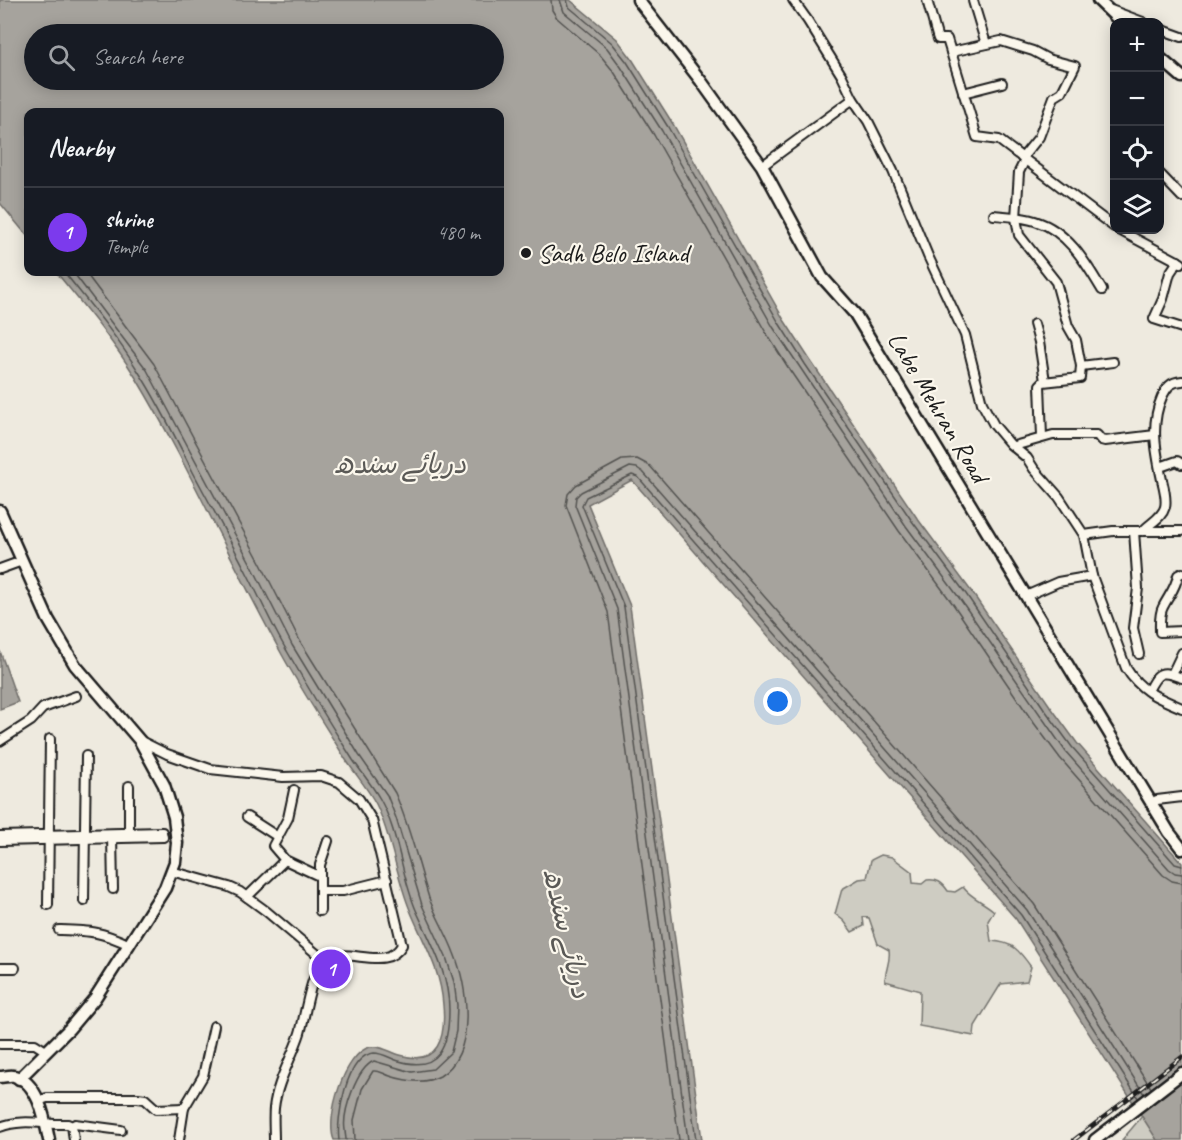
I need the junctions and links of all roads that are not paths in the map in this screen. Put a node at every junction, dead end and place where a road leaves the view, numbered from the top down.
1 (638, 0) edge
2 (793, 0) edge
3 (927, 0) edge
4 (972, 1) edge
5 (1102, 4) edge
6 (1117, 18) edge
7 (1134, 18) edge
8 (1164, 30) edge
9 (1182, 37) edge
10 (986, 44) junction
11 (951, 52) junction
12 (1164, 61) edge
13 (1182, 77) edge
14 (1002, 82) dead end
15 (963, 93) junction
16 (853, 99) junction
17 (1024, 159) junction
18 (762, 166) junction
19 (1164, 178) edge
20 (1182, 197) edge
21 (993, 215) dead end
22 (1016, 218) junction
23 (1110, 224) edge
24 (1127, 234) edge
25 (1180, 262) edge
26 (1102, 290) dead end
27 (1034, 324) dead end
28 (1182, 328) edge
29 (1113, 362) dead end
30 (1081, 366) junction
31 (1045, 381) junction
32 (1182, 381) edge
33 (1155, 435) junction
34 (1042, 437) junction
35 (1014, 446) junction
36 (1182, 465) edge
37 (1160, 467) junction
38 (0, 511) edge
39 (1139, 531) junction
40 (1182, 531) edge
41 (1084, 535) junction
42 (22, 561) junction
43 (0, 569) edge
44 (1182, 573) edge
45 (1092, 576) junction
46 (1026, 596) junction
47 (1182, 631) edge
48 (1182, 653) edge
49 (1139, 654) dead end
50 (1172, 674) junction
51 (1182, 678) edge
52 (1148, 691) junction
53 (76, 696) dead end
54 (1182, 708) edge
55 (50, 739) dead end
56 (0, 741) edge
57 (140, 741) junction
58 (86, 756) dead end
59 (129, 786) dead end
60 (294, 790) dead end
61 (1182, 797) edge
62 (1157, 800) dead end
63 (247, 817) dead end
64 (129, 833) junction
65 (0, 836) edge
66 (112, 836) junction
67 (49, 837) junction
68 (85, 837) junction
69 (278, 837) junction
70 (0, 841) edge
71 (328, 841) dead end
72 (1182, 849) edge
73 (285, 860) junction
74 (171, 872) junction
75 (319, 876) junction
76 (387, 879) junction
77 (112, 889) dead end
78 (320, 891) junction
79 (247, 897) junction
80 (84, 902) dead end
81 (48, 905) dead end
82 (320, 911) dead end
83 (59, 930) dead end
84 (130, 945) junction
85 (324, 960) junction
86 (0, 968) edge
87 (15, 968) dead end
88 (214, 1026) dead end
89 (0, 1044) edge
90 (46, 1051) junction
91 (1182, 1073) edge
92 (0, 1077) edge
93 (19, 1079) junction
94 (38, 1101) junction
95 (184, 1108) junction
96 (45, 1122) junction
97 (0, 1126) edge
98 (72, 1126) junction
99 (121, 1130) dead end
100 (49, 1140) edge
101 (74, 1140) edge
102 (179, 1140) edge
103 (274, 1140) edge
104 (1095, 1140) edge

1 - 18 street, Labe Mehran Road
2 - 16 street
3 - 11 street
4 - 10 street
5 - 6 street
5 - 7 street
8 - 9 street
10 - 11 street
10 - 17 street
11 - 15 street
12 - 13 street
14 - 15 street
15 - 17 street
16 - 18 street
16 - 35 street
17 - 22 street
17 - 23 street
18 - 46 street, Labe Mehran Road
19 - 20 street
21 - 22 street
22 - 26 street
22 - 30 street
24 - 25 street
25 - 28 street
27 - 31 street
29 - 30 street
30 - 31 street
31 - 34 street
32 - 33 street
33 - 34 street
33 - 37 street
34 - 35 street
35 - 41 street
36 - 37 street
37 - 39 street
38 - 42 street
39 - 40 street
39 - 41 street
39 - 49 street
41 - 45 street
42 - 43 street
42 - 57 street
44 - 47 street
45 - 46 street
45 - 52 street
46 - 72 street, Labe Mehran Road
48 - 50 street
50 - 51 street
50 - 52 street
52 - 54 street
53 - 56 street
55 - 67 street
57 - 74 street
57 - 76 street
58 - 68 street
59 - 64 street
60 - 69 street
61 - 62 street
63 - 69 street
64 - 66 street
64 - 66 street
65 - 67 street
66 - 68 street
66 - 77 street
67 - 68 street
67 - 70 street
67 - 81 street
68 - 80 street
69 - 73 street
71 - 75 street
73 - 75 street
73 - 79 street
74 - 79 street
74 - 84 street
75 - 78 street
76 - 78 street
76 - 85 street
78 - 82 street
79 - 85 street
83 - 84 street
84 - 90 street
85 - 103 street
86 - 87 street
88 - 95 street
89 - 90 street
90 - 93 street
91 - 104 street
92 - 93 street
93 - 94 street
94 - 95 street
94 - 96 street
95 - 102 street
96 - 97 street
96 - 98 street
96 - 100 street
98 - 99 street
98 - 101 street

